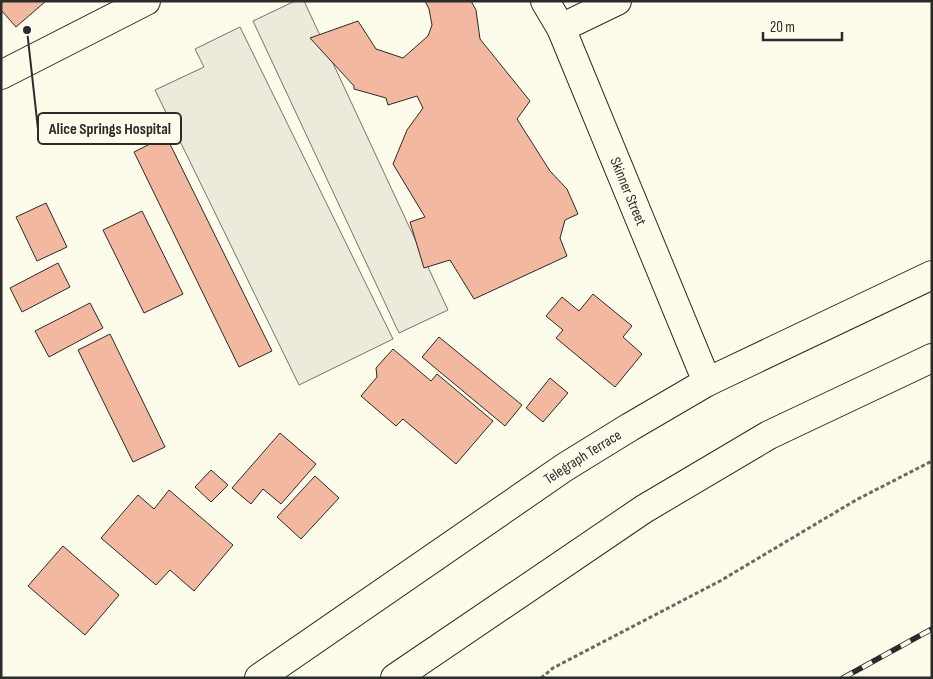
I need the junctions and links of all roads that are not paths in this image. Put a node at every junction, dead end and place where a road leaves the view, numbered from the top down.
1 (146, 1) edge
2 (545, 1) edge
3 (617, 1) edge
4 (561, 28) junction
5 (1, 75) edge
6 (932, 275) edge
7 (932, 358) edge
8 (707, 382) junction
9 (450, 639) junction
10 (259, 678) edge
11 (389, 678) edge
12 (395, 678) edge

1 - 5 main road
2 - 4 main road, Skinner Street
3 - 4 main road
4 - 8 main road, Skinner Street
6 - 8 main road, Telegraph Terrace
7 - 9 main road
8 - 10 main road, Telegraph Terrace
9 - 11 main road
9 - 12 main road

